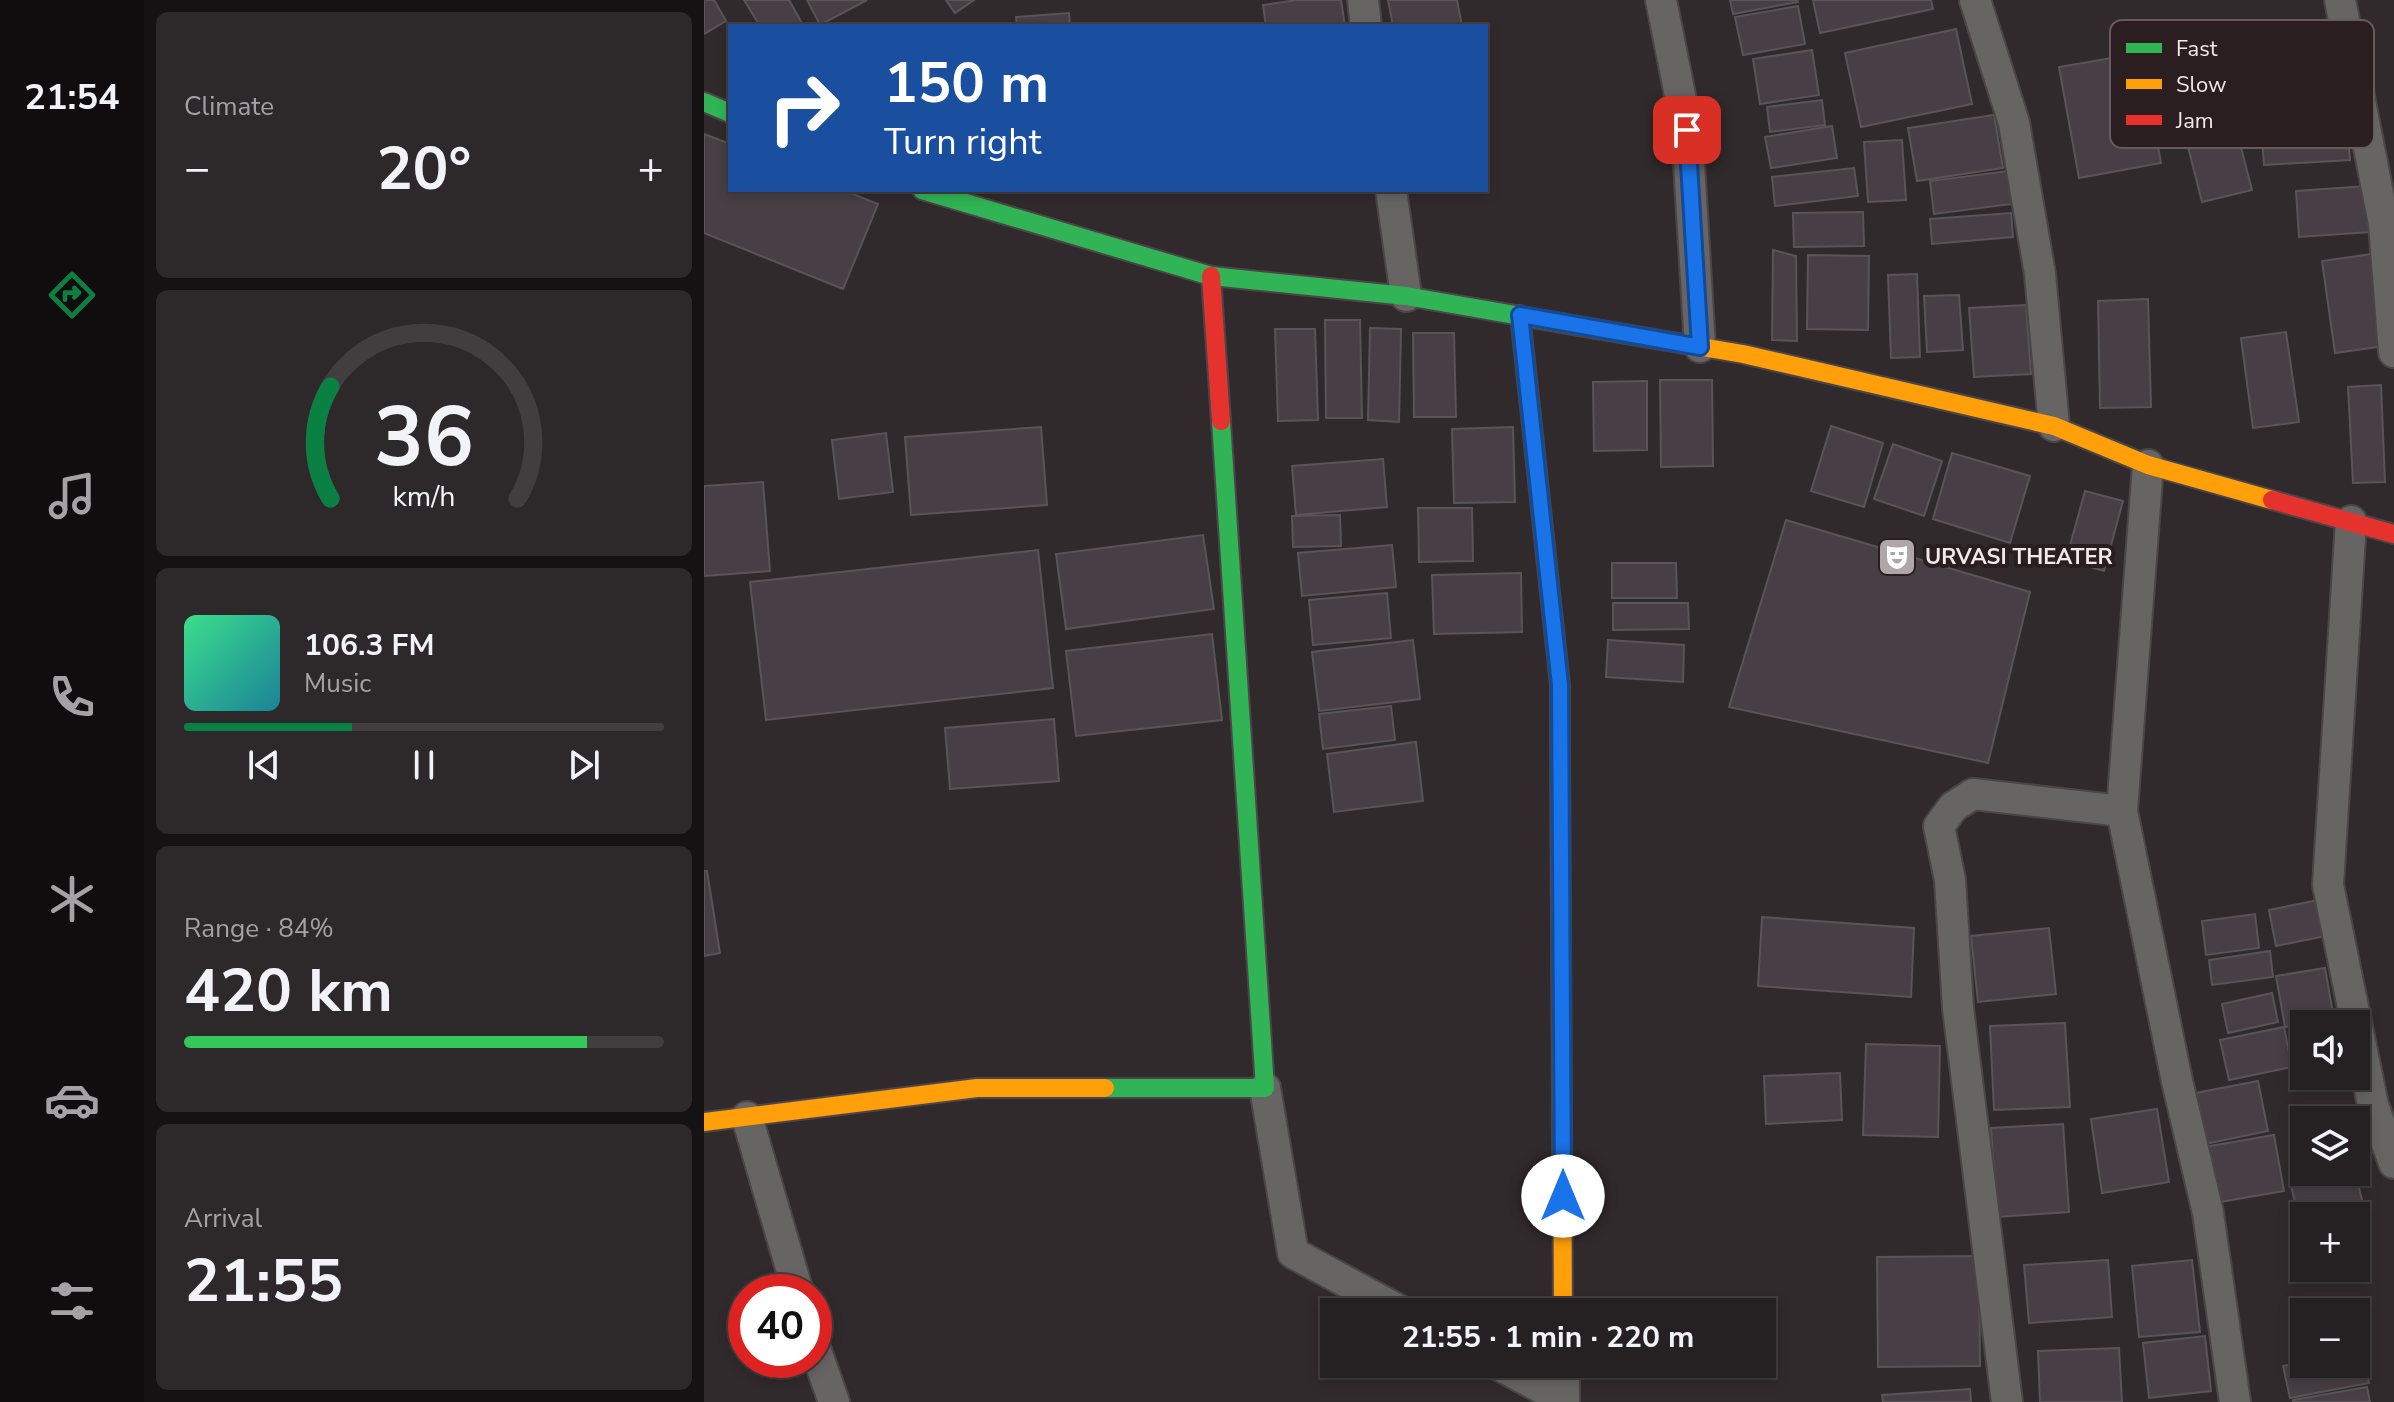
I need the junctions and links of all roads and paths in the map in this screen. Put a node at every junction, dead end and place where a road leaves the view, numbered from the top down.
1 (1363, 0) edge
2 (1661, 0) edge
3 (1975, 0) edge
4 (2340, 0) edge
5 (2344, 20) edge
6 (1366, 24) edge
7 (704, 102) edge
8 (728, 112) edge
9 (2369, 148) edge
10 (929, 192) edge
11 (1391, 192) edge
12 (1211, 276) junction
13 (1406, 296) junction
14 (1520, 315) junction
15 (1700, 347) junction
16 (2394, 352) edge
17 (2054, 426) junction
18 (2148, 465) junction
19 (2351, 521) junction
20 (2394, 534) edge
21 (2122, 811) junction
22 (1265, 1088) junction
23 (747, 1117) junction
24 (704, 1122) edge
25 (2394, 1163) edge
26 (793, 1274) edge
27 (1376, 1298) edge
28 (1563, 1298) edge
29 (826, 1378) edge
30 (1522, 1378) edge
31 (1564, 1378) edge
32 (1563, 1401) edge
33 (834, 1402) edge
34 (2007, 1402) edge
35 (2235, 1402) edge

1 - 6 street
2 - 15 street
3 - 17 street
4 - 5 street
7 - 8 street
9 - 16 street
10 - 12 street
11 - 13 street
12 - 13 street
12 - 22 street
13 - 14 street
14 - 15 street
14 - 28 street
15 - 17 street
17 - 18 street
18 - 19 street
18 - 21 street
19 - 20 street
19 - 25 street
21 - 34 street
21 - 35 street
22 - 23 street
22 - 27 street
23 - 24 street
23 - 26 street
29 - 33 street
30 - 32 street
31 - 32 street

